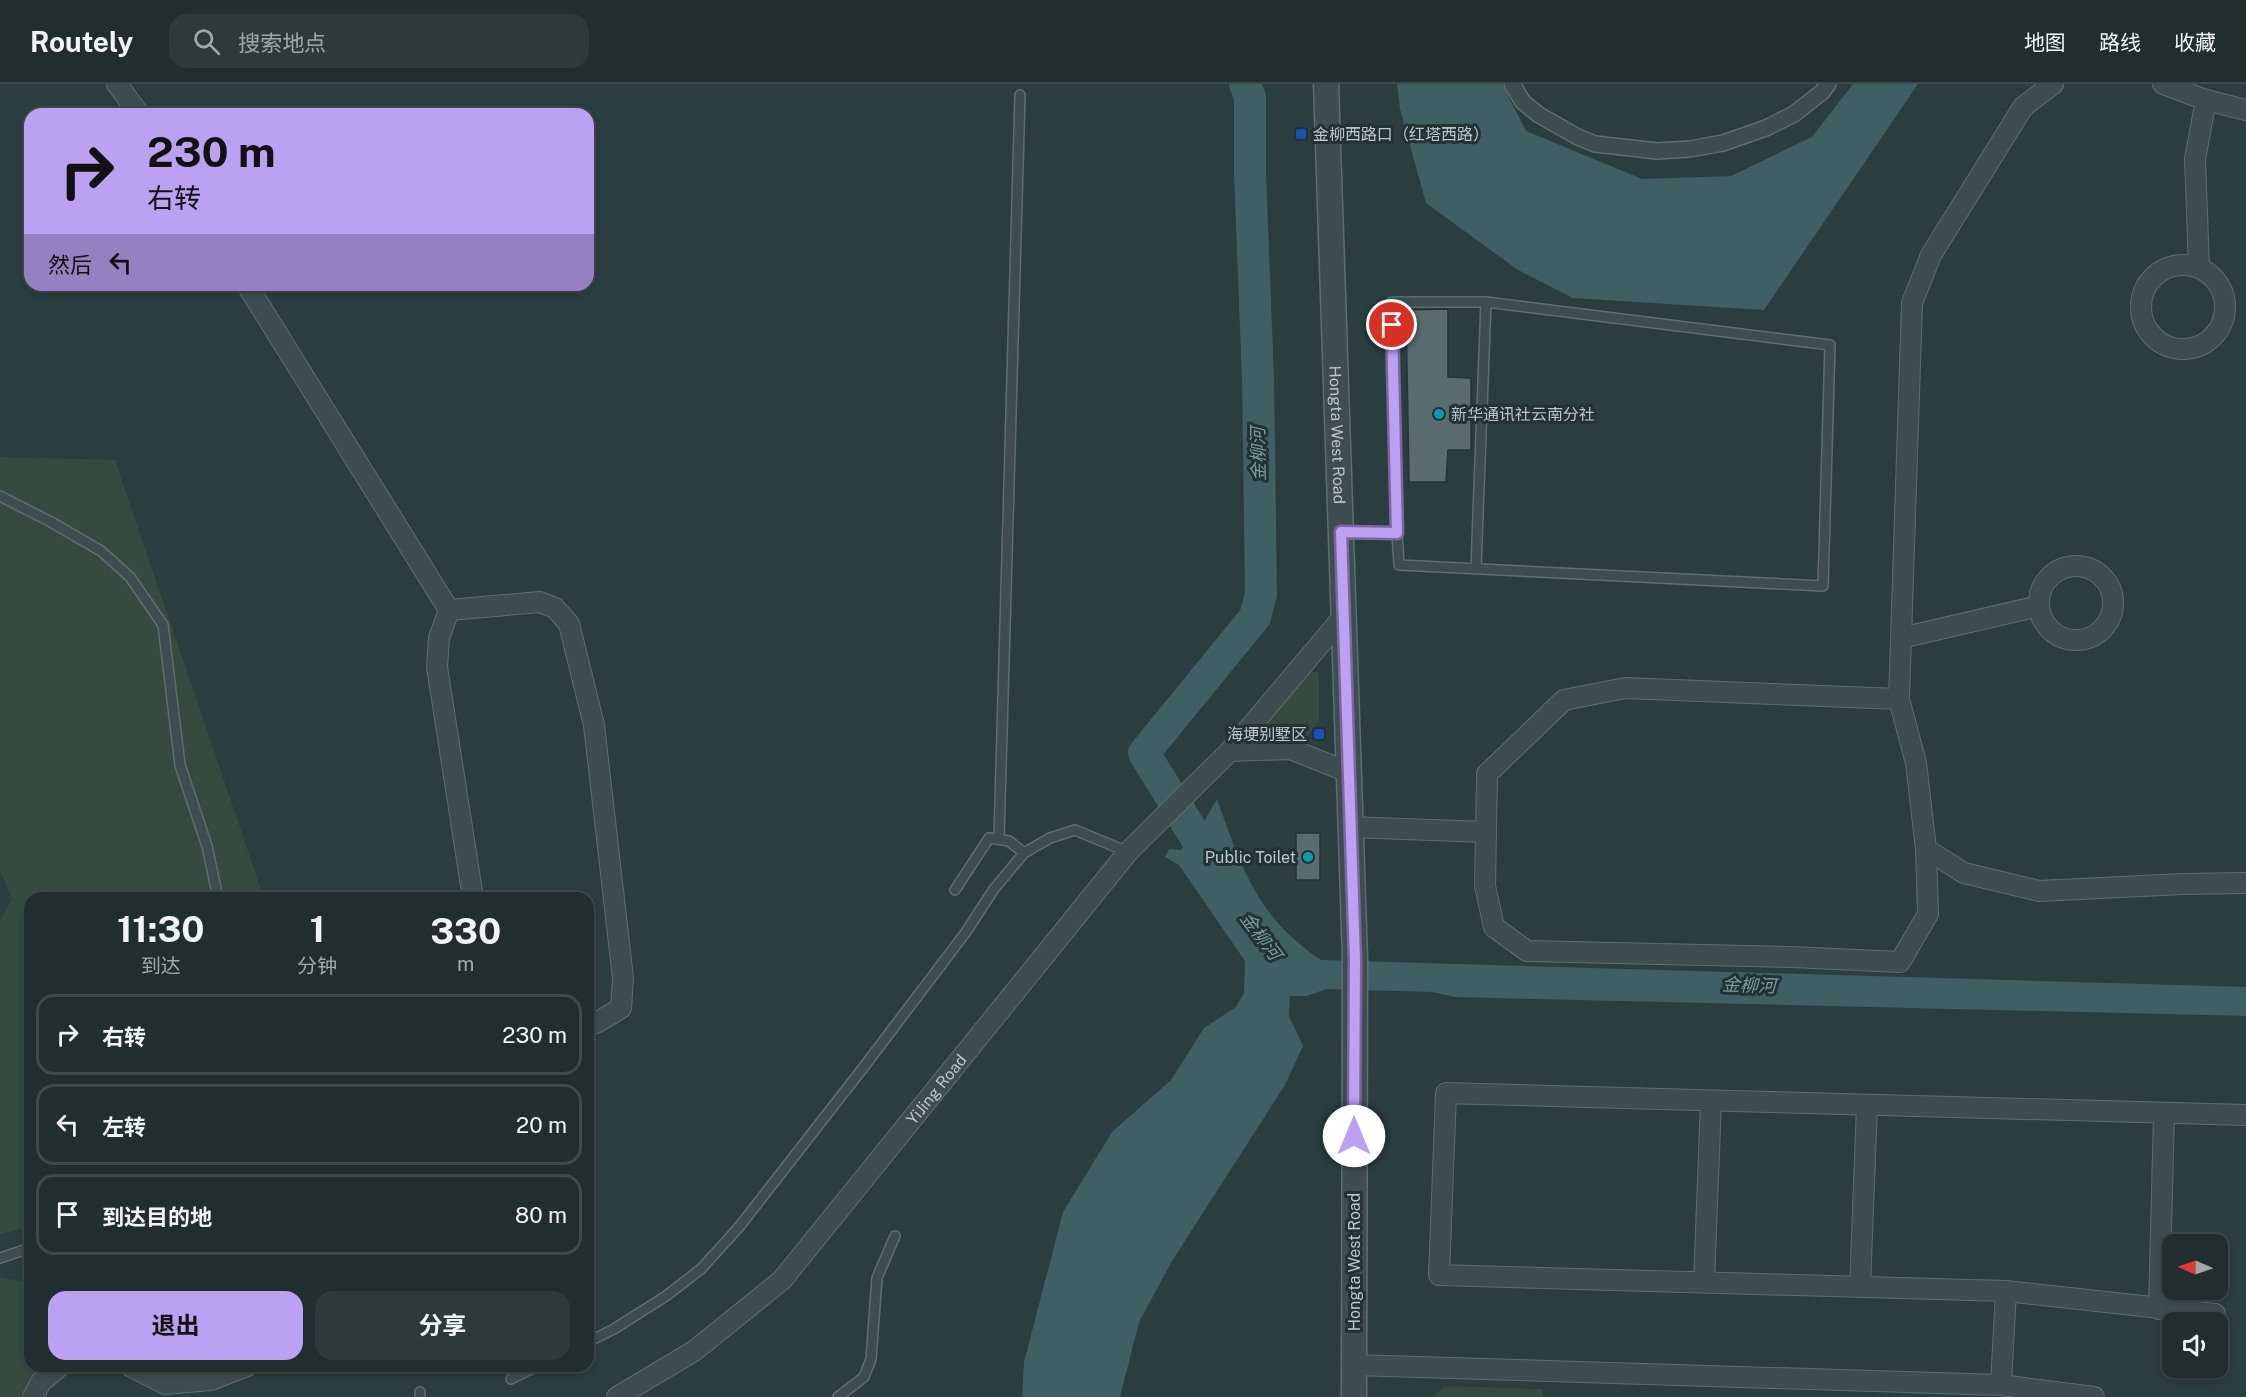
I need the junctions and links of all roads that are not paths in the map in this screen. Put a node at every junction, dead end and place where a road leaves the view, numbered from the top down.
1 (117, 84) edge
2 (1326, 84) edge
3 (1512, 84) edge
4 (1828, 84) edge
5 (2053, 84) edge
6 (2163, 84) edge
7 (1020, 95) dead end
8 (2206, 100) junction
9 (135, 108) edge
10 (2246, 110) edge
11 (2199, 267) junction
12 (251, 291) edge
13 (1486, 302) junction
14 (0, 496) edge
15 (1341, 532) junction
16 (1397, 533) junction
17 (1476, 568) junction
18 (2039, 606) dead end
19 (449, 610) junction
20 (1343, 617) junction
21 (1901, 638) junction
22 (1899, 699) junction
23 (1230, 751) junction
24 (1348, 772) junction
25 (1350, 827) junction
26 (1486, 832) junction
27 (999, 838) junction
28 (1926, 849) junction
29 (1128, 852) junction
30 (1024, 853) junction
31 (2246, 883) edge
32 (955, 890) dead end
33 (217, 892) edge
34 (472, 892) edge
35 (594, 1024) edge
36 (1711, 1101) junction
37 (1867, 1106) junction
38 (2164, 1114) junction
39 (2246, 1115) edge
40 (896, 1236) dead end
41 (24, 1250) edge
42 (0, 1258) edge
43 (1704, 1282) junction
44 (1860, 1287) junction
45 (2006, 1291) junction
46 (2159, 1309) junction
47 (2193, 1312) edge
48 (594, 1339) edge
49 (1353, 1365) junction
50 (53, 1372) edge
51 (142, 1372) edge
52 (232, 1372) edge
53 (525, 1372) edge
54 (511, 1379) dead end
55 (2001, 1385) junction
56 (177, 1390) edge
57 (625, 1395) edge
58 (33, 1397) edge
59 (838, 1397) edge
60 (1354, 1397) edge
61 (2094, 1397) edge

1 - 9 street
2 - 15 street, Hongta West Road
3 - 4 street
5 - 21 street
6 - 8 street
7 - 27 lane
8 - 10 street
8 - 11 street
11 - 11 street
12 - 19 street
13 - 16 lane
13 - 17 lane
13 - 17 lane
14 - 33 lane
15 - 16 lane
15 - 20 street, Hongta West Road
16 - 17 lane
18 - 21 street
19 - 34 street
19 - 35 street
20 - 23 street, YiJing Road
20 - 24 street, Hongta West Road
21 - 22 street
22 - 26 street
22 - 28 street
23 - 24 street
23 - 29 street, YiJing Road
24 - 25 street, Hongta West Road
25 - 26 street
25 - 49 street, Hongta West Road
26 - 28 street
27 - 30 lane
27 - 32 lane
28 - 31 street
29 - 30 lane
29 - 57 street, YiJing Road
30 - 48 lane
36 - 37 street
36 - 43 street
36 - 43 street
37 - 38 street
37 - 44 street
38 - 39 street
38 - 46 street
40 - 59 lane
41 - 42 lane
43 - 44 street
44 - 45 street
45 - 46 street
45 - 55 street
46 - 47 street
49 - 55 street
49 - 60 street, Hongta West Road
50 - 58 street
51 - 56 street
52 - 56 street
53 - 54 lane
55 - 61 street

